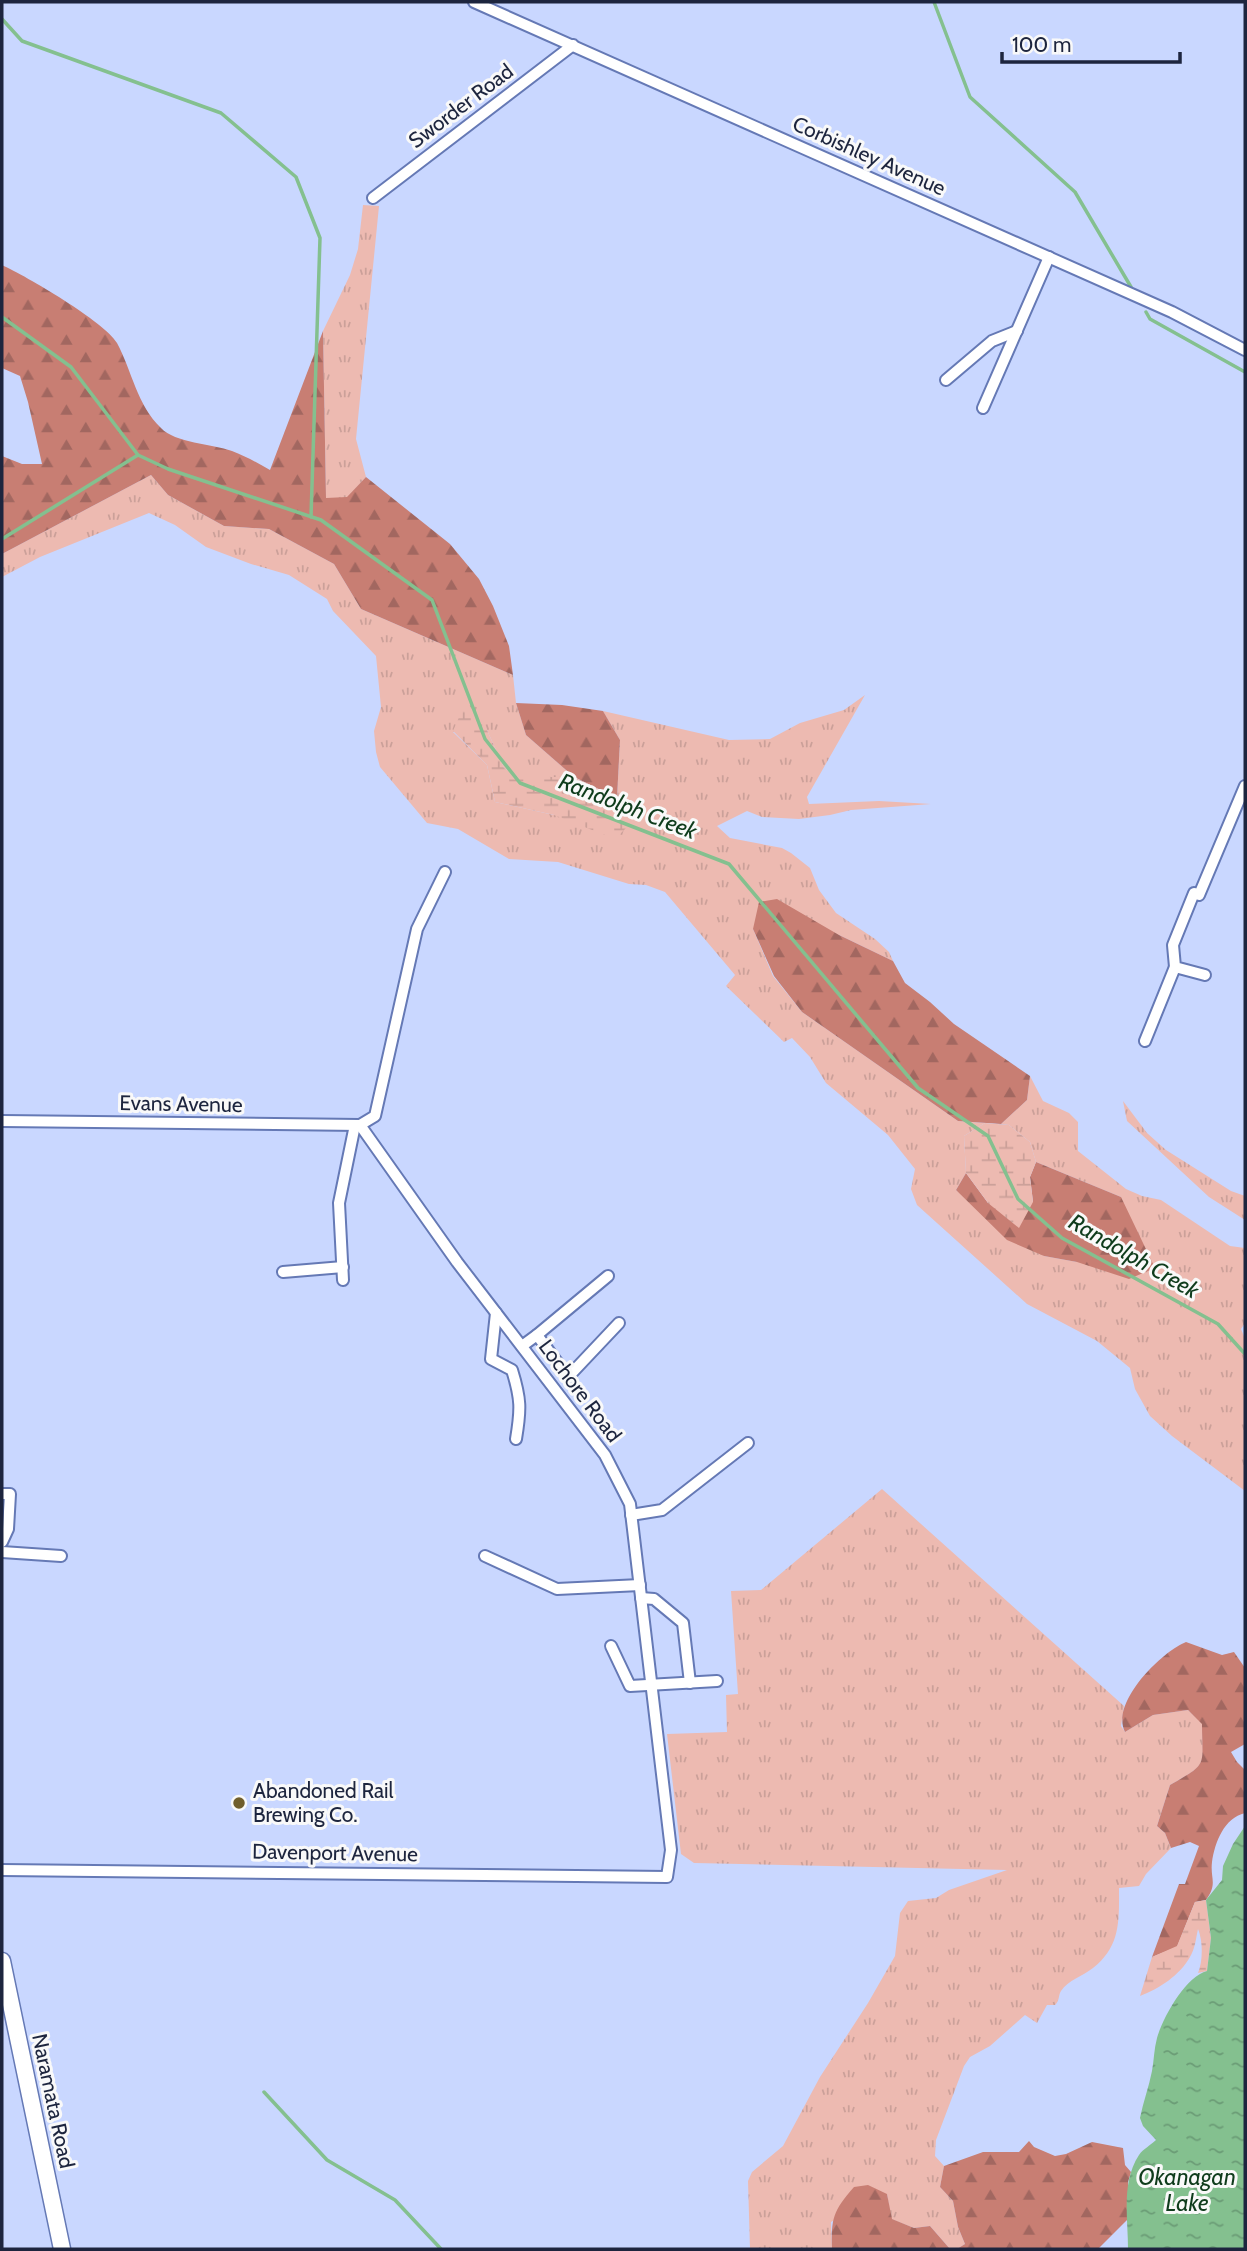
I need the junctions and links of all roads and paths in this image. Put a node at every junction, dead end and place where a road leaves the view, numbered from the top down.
1 (482, 3) edge
2 (573, 45) junction
3 (373, 198) dead end
4 (1049, 257) junction
5 (1017, 331) junction
6 (1245, 350) edge
7 (946, 380) dead end
8 (983, 408) dead end
9 (1245, 786) edge
10 (445, 872) dead end
11 (1175, 967) junction
12 (1205, 975) dead end
13 (1145, 1041) dead end
14 (2, 1121) edge
15 (358, 1125) junction
16 (343, 1267) junction
17 (283, 1272) dead end
18 (608, 1276) dead end
19 (343, 1280) dead end
20 (496, 1313) junction
21 (620, 1323) dead end
22 (537, 1335) junction
23 (522, 1346) junction
24 (516, 1439) dead end
25 (748, 1443) dead end
26 (2, 1494) edge
27 (631, 1515) junction
28 (2, 1542) edge
29 (2, 1552) edge
30 (61, 1556) dead end
31 (485, 1556) dead end
32 (640, 1585) junction
33 (641, 1598) junction
34 (611, 1646) dead end
35 (717, 1681) dead end
36 (690, 1683) junction
37 (652, 1686) junction
38 (2, 1870) edge
39 (667, 1877) joint
40 (2, 1961) edge
41 (62, 2249) edge

1 - 2 street, Corbishley Avenue
2 - 3 street, Sworder Road
2 - 4 street, Corbishley Avenue
4 - 5 street
4 - 6 street, Corbishley Avenue
5 - 7 street
5 - 8 street
9 - 11 street
10 - 15 street
11 - 12 street
11 - 13 street
14 - 15 street, Evans Avenue
15 - 16 street
15 - 20 street, Lochore Road
16 - 17 street
16 - 19 street
18 - 22 street
20 - 23 street, Lochore Road
20 - 24 street
21 - 22 street
22 - 23 street
23 - 27 street, Lochore Road
25 - 27 street
26 - 28 street
27 - 32 street, Lochore Road
29 - 30 street
31 - 32 street
32 - 33 street, Lochore Road
33 - 36 street
33 - 37 street, Lochore Road
34 - 37 street
35 - 36 street
36 - 37 street
37 - 39 street, Lochore Road
38 - 39 street, Davenport Avenue
40 - 41 main road, Naramata Road

